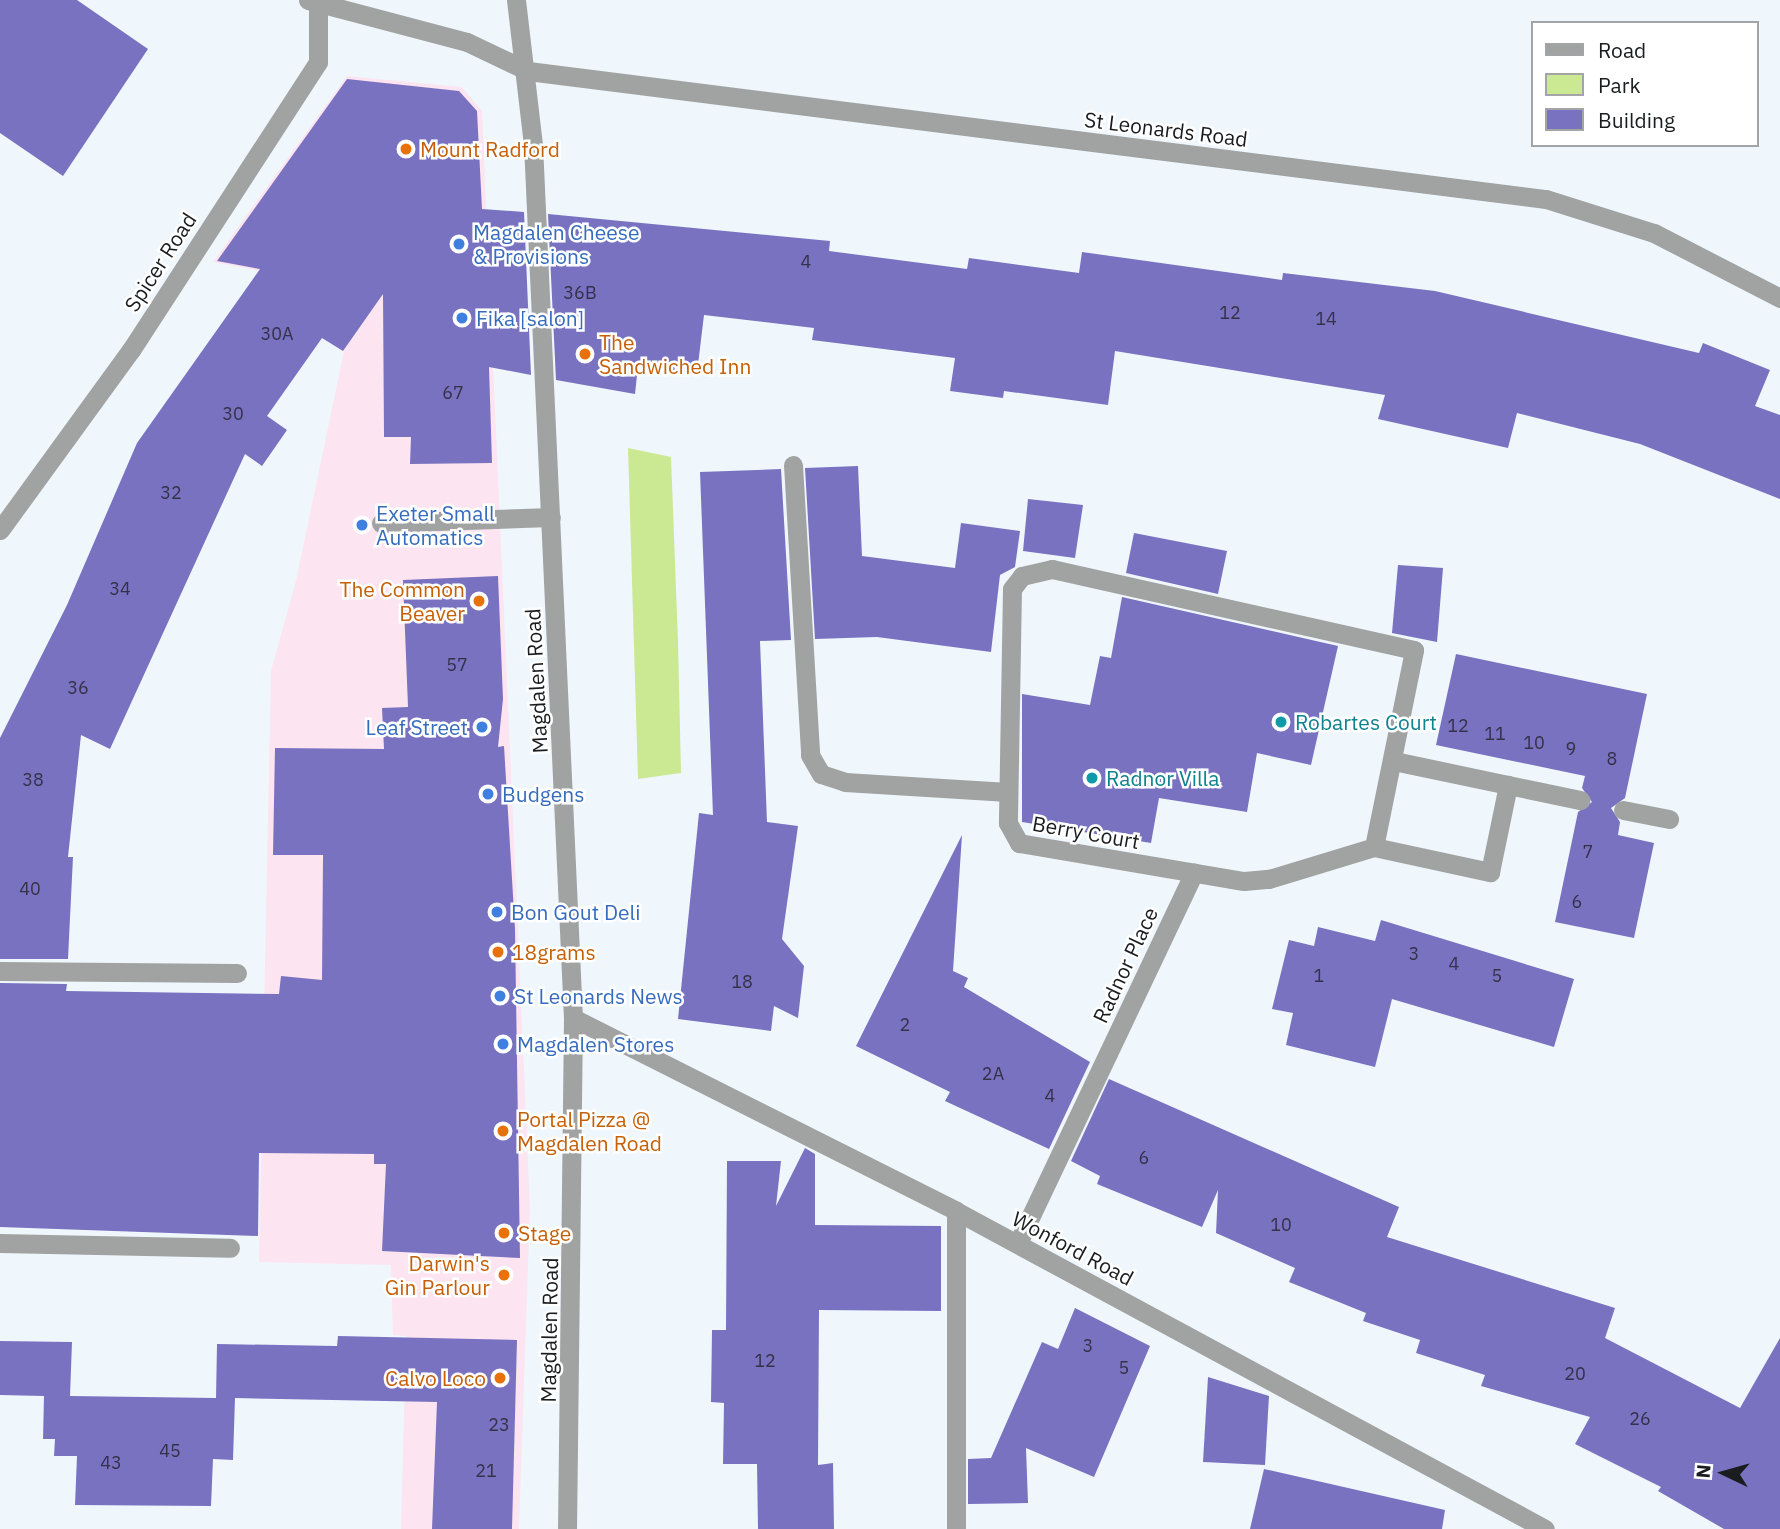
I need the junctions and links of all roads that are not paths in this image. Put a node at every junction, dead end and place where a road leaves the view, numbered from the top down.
1 (516, 0) edge
2 (313, 2) edge
3 (528, 71) junction
4 (1780, 298) edge
5 (793, 465) dead end
6 (551, 517) junction
7 (381, 523) dead end
8 (0, 530) edge
9 (1394, 761) junction
10 (1508, 785) junction
11 (1008, 792) junction
12 (1580, 800) dead end
13 (1623, 810) dead end
14 (1669, 819) dead end
15 (1374, 847) junction
16 (1194, 873) junction
17 (0, 971) edge
18 (237, 973) dead end
19 (573, 1018) junction
20 (956, 1211) junction
21 (0, 1243) edge
22 (1017, 1244) junction
23 (230, 1248) dead end
24 (567, 1529) edge
25 (956, 1529) edge
26 (1545, 1529) edge

1 - 3 street, Magdalen Road
2 - 3 street, St Leonards Road
2 - 8 street, Spicer Road
3 - 4 street, St Leonards Road
3 - 6 street, Magdalen Road
5 - 11 street
6 - 7 street
6 - 19 street, Magdalen Road
9 - 10 street
9 - 11 street, Berry Court
9 - 15 street
10 - 12 street
10 - 15 street
11 - 16 street, Berry Court
13 - 14 street
15 - 16 street
16 - 22 street, Radnor Place
17 - 18 street
19 - 20 street, Wonford Road
19 - 24 street, Magdalen Road
20 - 22 street, Wonford Road
20 - 25 street
21 - 23 street
22 - 26 street, Wonford Road

